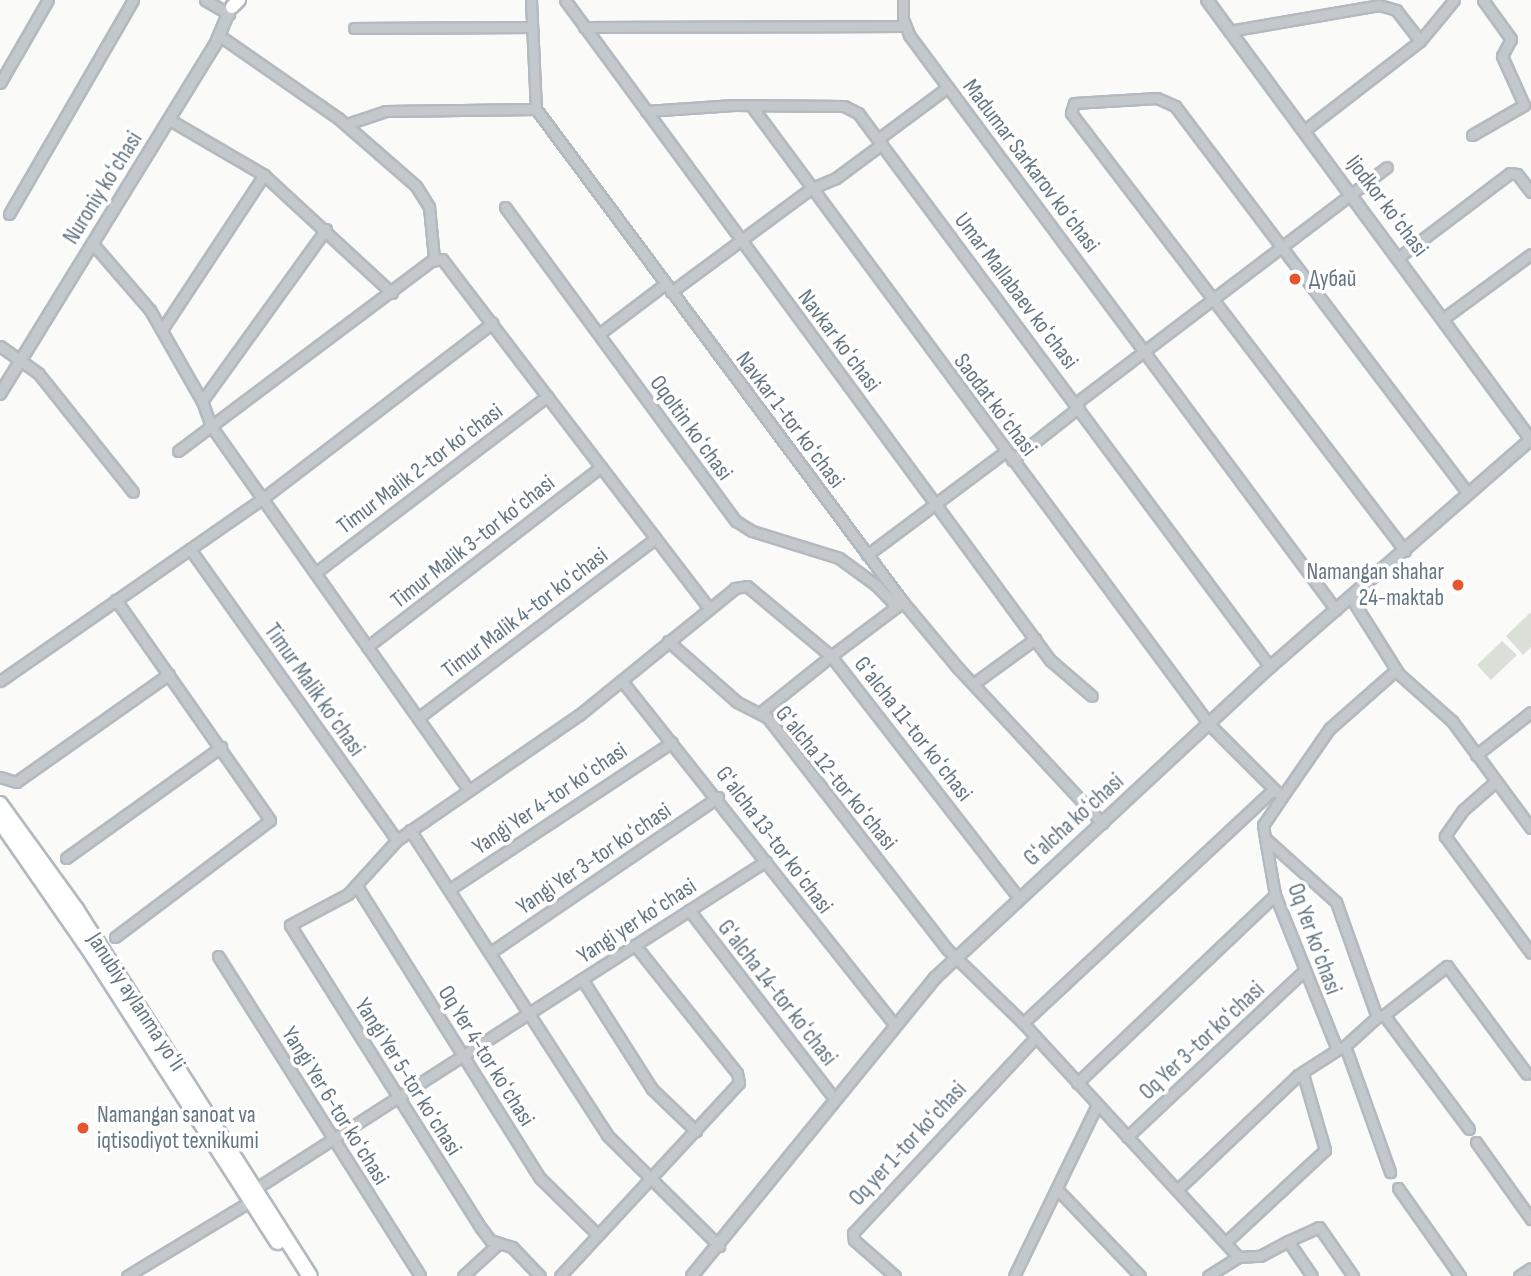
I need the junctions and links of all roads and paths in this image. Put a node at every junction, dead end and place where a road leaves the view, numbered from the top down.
1 (48, 0) edge
2 (133, 0) edge
3 (205, 0) edge
4 (531, 0) edge
5 (565, 0) edge
6 (903, 0) edge
7 (1207, 0) edge
8 (1454, 0) edge
9 (1483, 0) edge
10 (233, 5) edge
11 (905, 26) junction
12 (531, 27) junction
13 (584, 27) junction
14 (354, 28) dead end
15 (1229, 31) junction
16 (220, 36) junction
17 (1420, 41) junction
18 (0, 82) edge
19 (948, 87) junction
20 (1527, 107) edge
21 (753, 108) junction
22 (536, 109) junction
23 (646, 111) junction
24 (170, 120) junction
25 (346, 124) junction
26 (1305, 130) junction
27 (1472, 135) dead end
28 (880, 141) junction
29 (1387, 167) dead end
30 (264, 175) junction
31 (810, 188) junction
32 (1531, 192) edge
33 (1351, 193) junction
34 (505, 207) dead end
35 (9, 214) dead end
36 (326, 229) junction
37 (740, 241) junction
38 (93, 244) junction
39 (1280, 246) junction
40 (1531, 254) edge
41 (1399, 257) junction
42 (433, 260) junction
43 (668, 288) junction
44 (392, 293) junction
45 (1213, 296) junction
46 (1444, 318) junction
47 (492, 323) junction
48 (163, 328) junction
49 (599, 334) junction
50 (0, 346) edge
51 (1144, 350) junction
52 (21, 359) junction
53 (0, 394) edge
54 (547, 396) junction
55 (202, 401) junction
56 (1077, 405) junction
57 (211, 426) junction
58 (1531, 440) edge
59 (178, 451) dead end
60 (1006, 451) junction
61 (1012, 460) junction
62 (601, 467) junction
63 (133, 492) dead end
64 (1467, 492) junction
65 (262, 499) junction
66 (937, 503) junction
67 (656, 538) junction
68 (190, 549) junction
69 (1405, 551) junction
70 (867, 555) junction
71 (315, 573) junction
72 (1351, 598) junction
73 (116, 600) junction
74 (900, 605) junction
75 (709, 608) junction
76 (1336, 610) junction
77 (1035, 639) junction
78 (668, 640) junction
79 (368, 647) junction
80 (831, 656) junction
81 (1270, 667) junction
82 (1396, 670) junction
83 (169, 674) junction
84 (0, 681) edge
85 (622, 681) junction
86 (973, 684) junction
87 (1092, 696) dead end
88 (761, 712) junction
89 (1531, 712) edge
90 (418, 718) junction
91 (1209, 724) junction
92 (672, 741) junction
93 (220, 747) junction
94 (1476, 755) junction
95 (0, 777) edge
96 (1495, 782) junction
97 (468, 789) junction
98 (1272, 790) junction
99 (718, 797) junction
100 (1282, 797) junction
101 (0, 804) edge
102 (0, 821) edge
103 (1101, 822) junction
104 (1531, 828) edge
105 (410, 830) junction
106 (1265, 838) junction
107 (397, 840) junction
108 (66, 858) dead end
109 (766, 861) junction
110 (356, 885) junction
111 (450, 889) junction
112 (1275, 895) junction
113 (1019, 898) junction
114 (689, 910) junction
115 (115, 937) dead end
116 (635, 945) junction
117 (491, 952) junction
118 (1531, 953) edge
119 (218, 956) dead end
120 (956, 958) junction
121 (1303, 972) junction
122 (582, 979) junction
123 (529, 1014) junction
124 (1380, 1016) junction
125 (1023, 1023) junction
126 (894, 1024) junction
127 (1035, 1037) junction
128 (1341, 1047) junction
129 (465, 1056) junction
130 (1527, 1074) dead end
131 (1298, 1075) junction
132 (1077, 1083) junction
133 (397, 1097) junction
134 (835, 1098) junction
135 (1097, 1105) junction
136 (1469, 1129) dead end
137 (696, 1131) junction
138 (1127, 1137) junction
139 (333, 1139) junction
140 (1476, 1142) dead end
141 (1390, 1172) dead end
142 (649, 1178) junction
143 (1398, 1188) dead end
144 (1057, 1189) junction
145 (1177, 1190) junction
146 (253, 1195) junction
147 (1531, 1219) edge
148 (598, 1235) junction
149 (1289, 1241) junction
150 (1226, 1242) junction
151 (499, 1243) junction
152 (719, 1246) junction
153 (1238, 1257) junction
154 (1531, 1268) edge
155 (1018, 1274) edge
156 (127, 1276) edge
157 (299, 1276) edge
158 (310, 1276) edge
159 (420, 1276) edge
160 (463, 1276) edge
161 (540, 1276) edge
162 (560, 1276) edge
163 (691, 1276) edge
164 (895, 1276) edge
165 (1140, 1276) edge
166 (1208, 1276) edge
167 (1312, 1276) edge
168 (1353, 1276) edge
169 (1460, 1276) edge
170 (1519, 1276) edge

1 - 18 street
2 - 35 street
3 - 10 street
4 - 12 street
5 - 13 street, Navkar koʻchasi
6 - 11 street
7 - 15 street, Ijodkor koʻchasi
8 - 17 street
9 - 20 street
10 - 16 street, Nuroniy koʻchasi
11 - 13 street
11 - 19 street, Madumar Sarkarov koʻchasi
12 - 14 street
12 - 22 street
13 - 23 street, Navkar koʻchasi
15 - 17 street
15 - 26 street, Ijodkor koʻchasi
16 - 24 street, Nuroniy koʻchasi
16 - 25 street
17 - 26 street
19 - 28 street
19 - 51 street, Madumar Sarkarov koʻchasi
20 - 27 street
21 - 23 street, Umar Mallabaev koʻchasi
21 - 28 street, Umar Mallabaev koʻchasi
21 - 31 street, Saodat koʻchasi
22 - 25 street
22 - 43 street, Navkar 1-tor koʻchasi
23 - 37 street, Navkar koʻchasi
24 - 30 street
24 - 38 street, Nuroniy koʻchasi
25 - 42 street
26 - 33 street, Ijodkor koʻchasi
28 - 31 street
28 - 56 street, Umar Mallabaev koʻchasi
29 - 33 street
30 - 36 street
30 - 48 street
31 - 37 street
31 - 60 street, Saodat koʻchasi
32 - 41 street
33 - 39 street
33 - 41 street, Ijodkor koʻchasi
34 - 49 street, Oqoltin koʻchasi
36 - 44 street
36 - 55 street
37 - 43 street
37 - 66 street, Navkar koʻchasi
38 - 48 street
38 - 52 street, Nuroniy koʻchasi
39 - 45 street
39 - 45 street
39 - 64 street
40 - 46 street
41 - 46 street, Ijodkor koʻchasi
42 - 44 street
42 - 47 street
43 - 49 street
43 - 70 street, Navkar 1-tor koʻchasi
44 - 57 street
45 - 51 street
45 - 69 street
46 - 58 street, Ijodkor koʻchasi
47 - 54 street
47 - 65 street
48 - 55 street
49 - 74 street, Oqoltin koʻchasi
50 - 52 street
51 - 56 street
51 - 76 street, Madumar Sarkarov koʻchasi
52 - 53 street, Nuroniy koʻchasi
52 - 63 street
54 - 62 street
54 - 71 street, Timur Malik 2-tor koʻchasi
55 - 57 street
56 - 61 street
56 - 81 street, Umar Mallabaev koʻchasi
57 - 59 street
57 - 65 street
58 - 64 street, Gʻalcha koʻchasi
60 - 61 street, Saodat koʻchasi
60 - 66 street
61 - 91 street, Saodat koʻchasi
62 - 67 street
62 - 79 street, Timur Malik 3-tor koʻchasi
64 - 69 street, Gʻalcha koʻchasi
65 - 68 street
65 - 71 street
66 - 70 street
66 - 77 street, Navkar koʻchasi
67 - 75 street
67 - 90 street, Timur Malik 4-tor koʻchasi
68 - 73 street
68 - 107 street, Timur Malik koʻchasi
69 - 72 street, Gʻalcha koʻchasi
70 - 74 street, Navkar 1-tor koʻchasi
71 - 79 street
72 - 76 street, Gʻalcha koʻchasi
72 - 82 street
73 - 83 street
73 - 84 street
74 - 80 street
74 - 86 street, Navkar 1-tor koʻchasi
75 - 78 street
75 - 80 street
76 - 81 street, Gʻalcha koʻchasi
77 - 86 street
77 - 87 street, Navkar koʻchasi
78 - 85 street
78 - 88 street, Gʻalcha 12-tor koʻchasi
79 - 90 street
80 - 88 street, Gʻalcha 11-tor koʻchasi
80 - 113 street, Gʻalcha 11-tor koʻchasi
81 - 91 street, Gʻalcha koʻchasi
82 - 94 street
82 - 100 street
83 - 93 street
83 - 95 street
85 - 92 street, Gʻalcha 13-tor koʻchasi
85 - 97 street
86 - 103 street, Navkar 1-tor koʻchasi
88 - 120 street, Gʻalcha 12-tor koʻchasi
89 - 94 street
90 - 97 street
91 - 98 street, Saodat koʻchasi
91 - 103 street, Gʻalcha koʻchasi
92 - 99 street, Gʻalcha 13-tor koʻchasi
92 - 111 street, Yangi Yer 4-tor koʻchasi
93 - 108 street
93 - 115 street
94 - 96 street
96 - 104 street
96 - 118 street
97 - 105 street
98 - 100 street, Saodat koʻchasi
98 - 125 street
99 - 109 street, Gʻalcha 13-tor koʻchasi
99 - 117 street, Yangi Yer 3-tor koʻchasi
100 - 106 street
101 - 146 highway, Janubiy aylanma yoʻli
102 - 146 highway, Janubiy aylanma yoʻli
103 - 113 street, Gʻalcha koʻchasi
105 - 107 street
105 - 111 street
106 - 112 street, Oq Yer koʻchasi
106 - 124 street
107 - 110 street
109 - 114 street, Yangi yer koʻchasi
109 - 126 street, Gʻalcha 13-tor koʻchasi
110 - 129 street, Oq Yer 4-tor koʻchasi
110 - 133 street, Yangi Yer 5-tor koʻchasi
111 - 117 street
112 - 121 street, Oq Yer koʻchasi
112 - 132 street
113 - 120 street, Gʻalcha koʻchasi
114 - 116 street, Yangi yer koʻchasi
114 - 134 street, Gʻalcha 14-tor koʻchasi
116 - 122 street, Yangi yer koʻchasi
116 - 137 street
117 - 123 street
119 - 139 street, Yangi Yer 6-tor koʻchasi
120 - 125 street
120 - 126 street, Gʻalcha koʻchasi
121 - 128 street, Oq Yer koʻchasi
121 - 138 street, Oq Yer 3-tor koʻchasi
122 - 123 street, Yangi yer koʻchasi
122 - 137 street
123 - 129 street, Yangi yer koʻchasi
123 - 142 street
124 - 128 street
124 - 130 street
124 - 136 street
125 - 127 street
126 - 134 street, Gʻalcha koʻchasi
127 - 132 street
127 - 164 street, Oq yer 1-tor koʻchasi
128 - 131 street
128 - 141 street, Oq Yer koʻchasi
129 - 133 street, Yangi yer koʻchasi
129 - 148 street, Oq Yer 4-tor koʻchasi
131 - 145 street
131 - 150 street
132 - 135 street
133 - 139 street, Yangi yer koʻchasi
133 - 151 street, Yangi Yer 5-tor koʻchasi
134 - 152 street, Gʻalcha koʻchasi
135 - 138 street
135 - 144 street
137 - 142 street
138 - 145 street
139 - 146 street, Yangi yer koʻchasi
139 - 159 street, Yangi Yer 6-tor koʻchasi
140 - 147 street
142 - 148 street
142 - 152 street
143 - 169 street
144 - 155 street
144 - 165 street
145 - 150 street
146 - 156 street, Yangi yer koʻchasi
146 - 157 highway, Janubiy aylanma yoʻli
146 - 158 highway, Janubiy aylanma yoʻli
148 - 162 street
149 - 153 street
149 - 167 street
149 - 168 street
150 - 153 street
151 - 160 street
151 - 161 street
152 - 163 street, Gʻalcha koʻchasi
153 - 166 street
154 - 170 street

